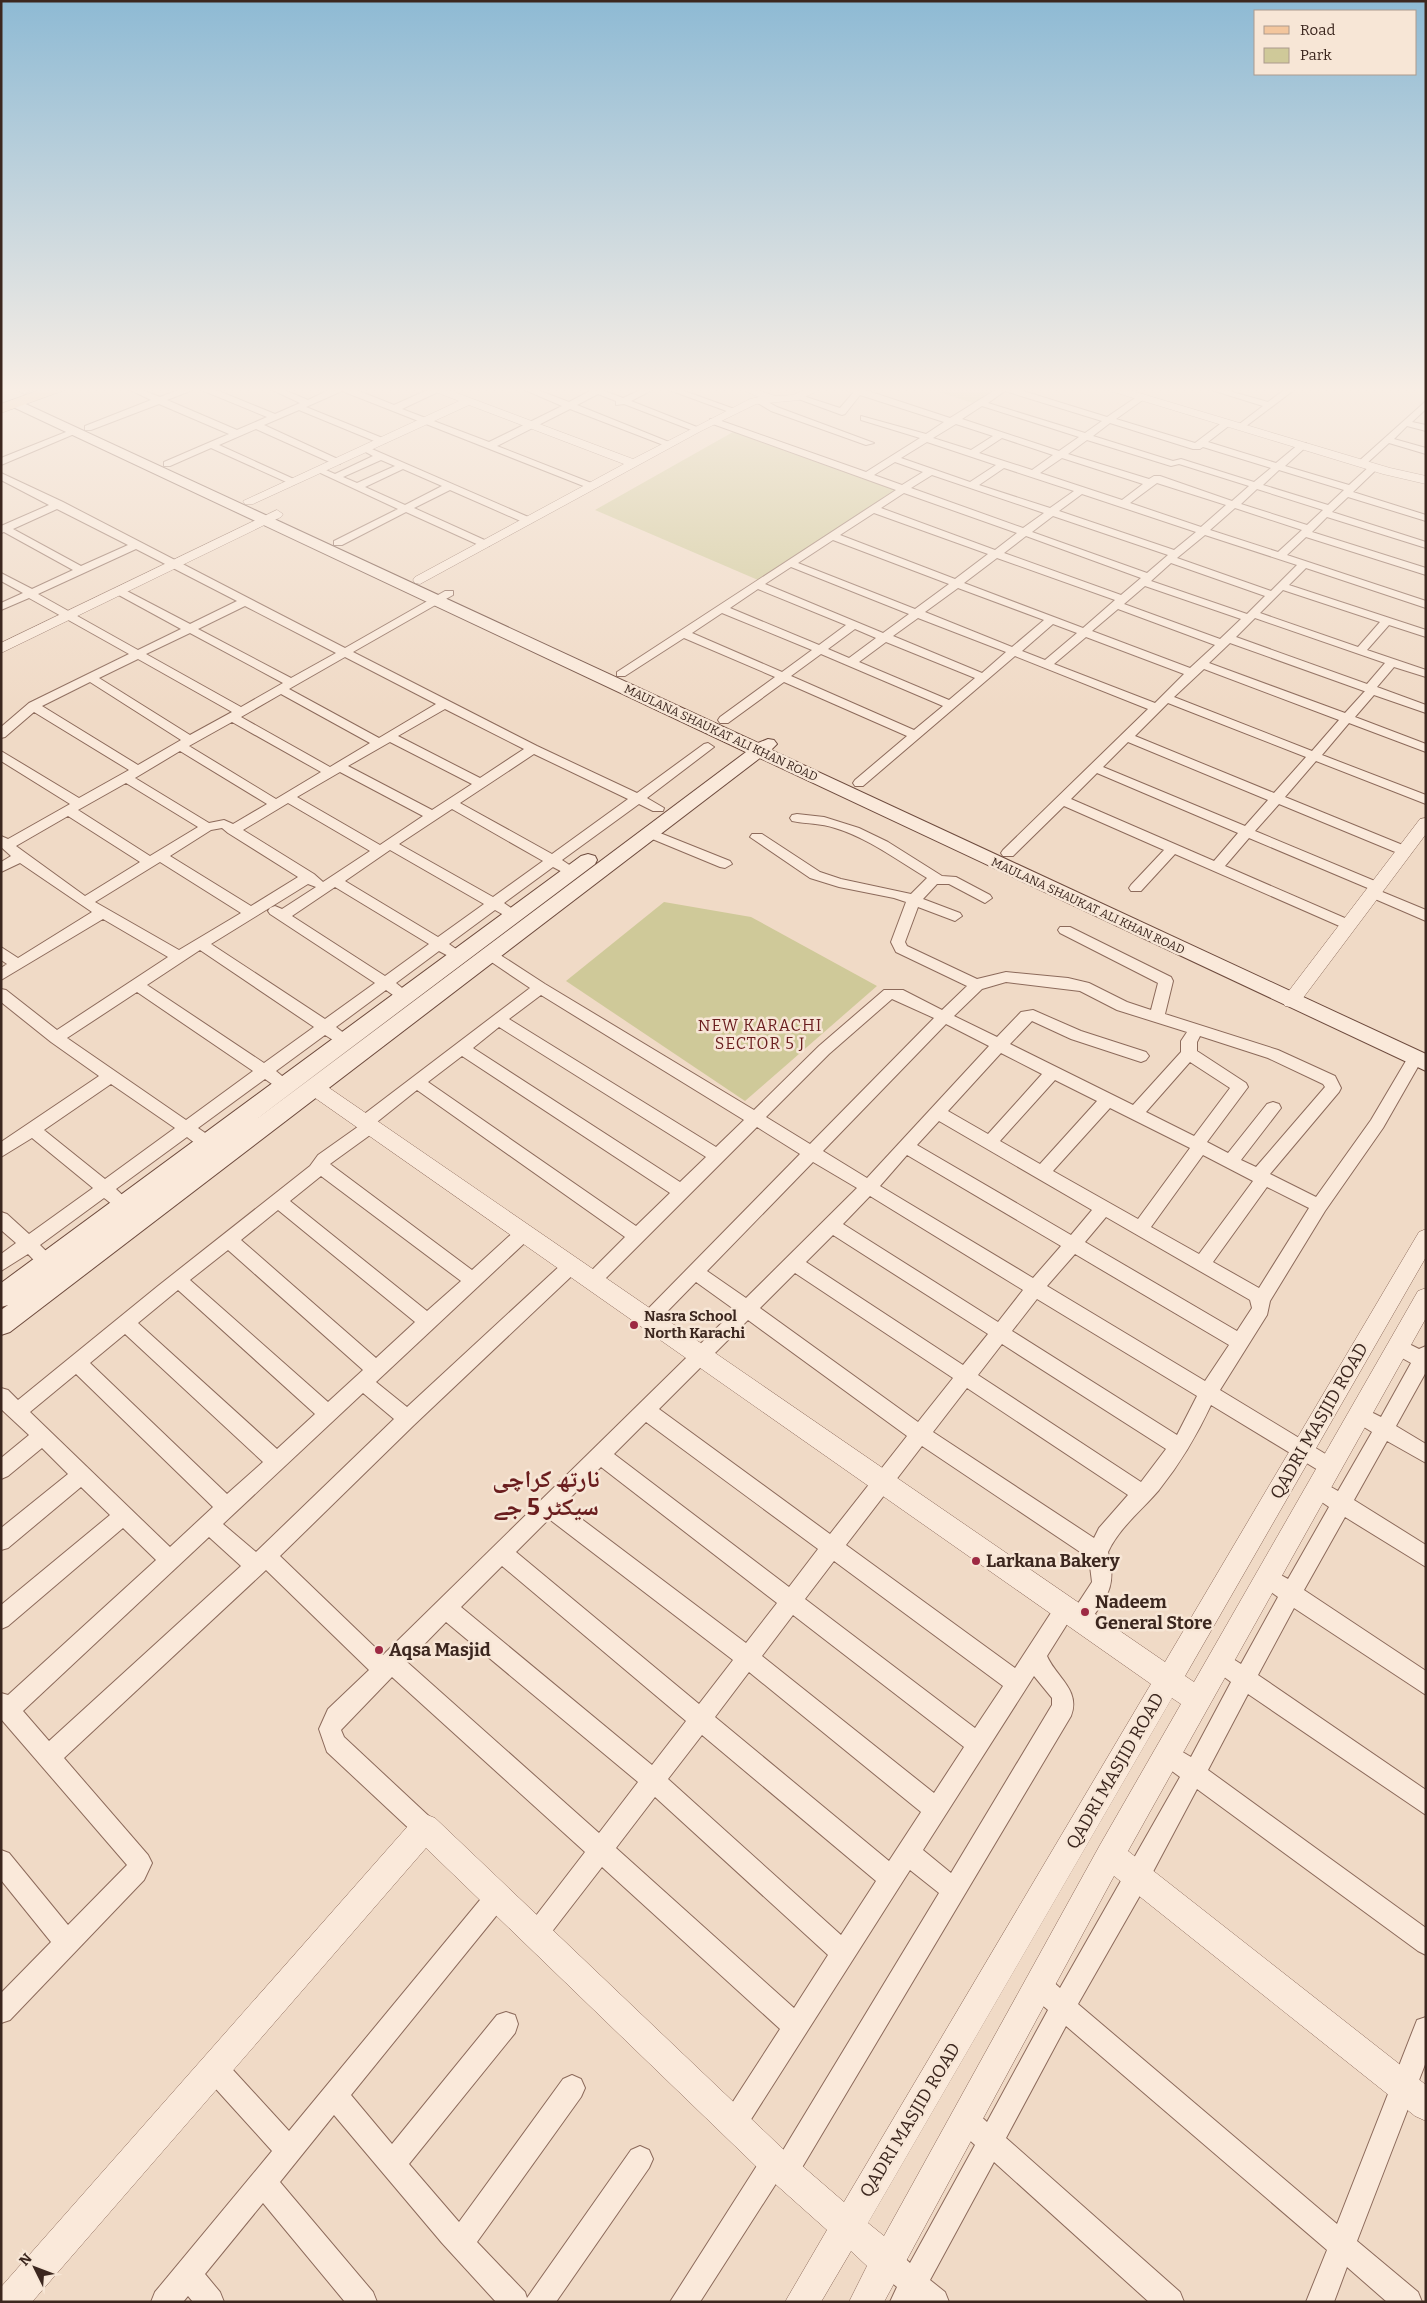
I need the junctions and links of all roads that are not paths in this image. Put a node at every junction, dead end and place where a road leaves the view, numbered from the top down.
1 (39, 494) edge
2 (220, 494) edge
3 (235, 494) edge
4 (264, 494) edge
5 (374, 494) edge
6 (433, 494) edge
7 (469, 494) edge
8 (576, 494) edge
9 (604, 494) edge
10 (895, 494) edge
11 (919, 494) edge
12 (1000, 494) edge
13 (1075, 494) edge
14 (1094, 494) edge
15 (1135, 494) edge
16 (1197, 494) edge
17 (1245, 494) edge
18 (1282, 494) edge
19 (1345, 494) edge
20 (1359, 494) edge
21 (573, 496) junction
22 (249, 501) junction
23 (589, 502) junction
24 (59, 504) junction
25 (1123, 504) junction
26 (1233, 505) junction
27 (405, 508) junction
28 (874, 508) junction
29 (1328, 511) junction
30 (1052, 512) junction
31 (271, 518) junction
32 (1426, 518) edge
33 (559, 519) dead end
34 (529, 521) junction
35 (2, 529) edge
36 (1203, 530) junction
37 (1307, 531) junction
38 (1025, 532) junction
39 (832, 536) junction
40 (338, 543) junction
41 (485, 544) junction
42 (137, 545) junction
43 (1426, 545) edge
44 (996, 554) junction
45 (1280, 556) junction
46 (1172, 557) junction
47 (790, 563) junction
48 (174, 564) junction
49 (476, 564) dead end
50 (1304, 564) junction
51 (80, 570) junction
52 (1426, 572) edge
53 (1, 576) edge
54 (1146, 579) junction
55 (957, 583) junction
56 (757, 585) junction
57 (1282, 586) junction
58 (435, 590) junction
59 (119, 591) junction
60 (30, 594) junction
61 (1273, 594) junction
62 (246, 601) junction
63 (1119, 602) junction
64 (1424, 602) edge
65 (1, 607) edge
66 (721, 608) junction
67 (916, 614) junction
68 (67, 616) junction
69 (1251, 616) junction
70 (1052, 620) junction
71 (1387, 621) junction
72 (854, 625) junction
73 (191, 629) junction
74 (1084, 632) junction
75 (683, 633) junction
76 (1426, 634) edge
77 (884, 637) junction
78 (1225, 641) junction
79 (1, 649) edge
80 (821, 650) junction
81 (1360, 651) junction
82 (344, 652) junction
83 (1015, 652) junction
84 (137, 655) junction
85 (1392, 662) junction
86 (850, 663) junction
87 (1046, 665) junction
88 (1197, 669) junction
89 (621, 674) junction
90 (1426, 674) edge
91 (784, 677) junction
92 (91, 678) junction
93 (984, 678) junction
94 (290, 682) junction
95 (279, 688) junction
96 (1371, 690) junction
97 (1166, 698) junction
98 (444, 704) junction
99 (33, 706) junction
100 (951, 706) junction
101 (1156, 708) junction
102 (1426, 709) edge
103 (235, 713) junction
104 (1347, 719) junction
105 (724, 720) junction
106 (1, 734) edge
107 (916, 735) junction
108 (1126, 737) junction
109 (385, 740) junction
110 (184, 743) junction
111 (758, 743) junction
112 (708, 747) dead end
113 (1426, 748) edge
114 (533, 749) junction
115 (1, 755) edge
116 (1314, 756) junction
117 (1095, 768) junction
118 (335, 769) junction
119 (137, 770) junction
120 (125, 777) junction
121 (859, 783) junction
122 (482, 784) junction
123 (288, 797) junction
124 (638, 799) junction
125 (1277, 799) junction
126 (1062, 800) junction
127 (1426, 800) edge
128 (276, 804) junction
129 (452, 804) junction
130 (72, 806) junction
131 (658, 808) junction
132 (433, 816) junction
133 (797, 818) dead end
134 (1426, 824) edge
135 (207, 827) junction
136 (232, 830) junction
137 (1247, 832) junction
138 (650, 833) junction
139 (757, 837) dead end
140 (4, 843) edge
141 (1415, 843) edge
142 (385, 848) junction
143 (1173, 848) junction
144 (1008, 853) junction
145 (20, 857) junction
146 (154, 859) junction
147 (553, 860) junction
148 (725, 864) dead end
149 (1216, 867) junction
150 (1, 868) edge
151 (573, 872) junction
152 (309, 877) junction
153 (938, 879) junction
154 (330, 885) junction
155 (1136, 888) dead end
156 (1375, 890) junction
157 (985, 898) dead end
158 (914, 899) junction
159 (85, 902) junction
160 (265, 904) junction
161 (493, 904) junction
162 (103, 912) junction
163 (252, 913) junction
164 (282, 916) junction
165 (514, 916) junction
166 (955, 916) dead end
167 (1426, 916) edge
168 (1349, 925) junction
169 (1065, 930) dead end
170 (201, 944) junction
171 (439, 944) junction
172 (1, 952) edge
173 (489, 954) junction
174 (459, 956) junction
175 (178, 957) junction
176 (18, 965) junction
177 (1, 975) edge
178 (385, 983) junction
179 (137, 985) junction
180 (977, 985) junction
181 (540, 988) junction
182 (1, 994) edge
183 (1296, 995) junction
184 (405, 996) junction
185 (944, 1017) junction
186 (1156, 1018) junction
187 (499, 1020) junction
188 (325, 1027) junction
189 (1196, 1031) junction
190 (56, 1038) junction
191 (346, 1041) junction
192 (998, 1044) junction
193 (462, 1048) junction
194 (1190, 1054) junction
195 (1141, 1056) dead end
196 (1422, 1056) edge
197 (264, 1071) junction
198 (1054, 1072) junction
199 (112, 1075) junction
200 (417, 1082) junction
201 (285, 1085) junction
202 (315, 1088) junction
203 (1108, 1099) junction
204 (1273, 1108) dead end
205 (936, 1112) junction
206 (1135, 1113) junction
207 (757, 1118) junction
208 (368, 1124) junction
209 (186, 1127) junction
210 (33, 1130) junction
211 (990, 1142) junction
212 (208, 1143) junction
213 (1199, 1145) junction
214 (905, 1146) junction
215 (1, 1151) edge
216 (813, 1152) junction
217 (718, 1156) junction
218 (1231, 1161) junction
219 (320, 1166) junction
220 (1042, 1173) junction
221 (1261, 1176) junction
222 (868, 1186) junction
223 (104, 1189) junction
224 (682, 1192) junction
225 (278, 1201) junction
226 (125, 1205) junction
227 (1319, 1206) junction
228 (1104, 1208) junction
229 (1, 1219) edge
230 (831, 1225) junction
231 (1140, 1229) junction
232 (524, 1233) junction
233 (638, 1236) junction
234 (1426, 1238) edge
235 (229, 1240) junction
236 (28, 1244) junction
237 (1072, 1245) junction
238 (48, 1262) junction
239 (793, 1263) junction
240 (1, 1264) edge
241 (1202, 1264) junction
242 (570, 1267) junction
243 (696, 1272) junction
244 (178, 1280) junction
245 (473, 1280) junction
246 (592, 1281) junction
247 (1036, 1288) junction
248 (1, 1297) edge
249 (1426, 1297) edge
250 (1261, 1300) junction
251 (746, 1310) junction
252 (648, 1320) junction
253 (428, 1322) junction
254 (125, 1323) junction
255 (1, 1324) edge
256 (1000, 1333) junction
257 (1240, 1342) junction
258 (1399, 1347) junction
259 (700, 1356) junction
260 (1425, 1359) edge
261 (77, 1363) junction
262 (370, 1376) junction
263 (965, 1377) junction
264 (1208, 1392) junction
265 (6, 1403) edge
266 (645, 1410) junction
267 (328, 1414) junction
268 (407, 1419) junction
269 (1372, 1421) junction
270 (920, 1434) junction
271 (43, 1436) junction
272 (1179, 1447) junction
273 (1302, 1450) junction
274 (1426, 1454) edge
275 (600, 1455) junction
276 (277, 1462) junction
277 (1, 1470) edge
278 (82, 1474) junction
279 (1323, 1477) junction
280 (882, 1482) junction
281 (1143, 1494) junction
282 (1341, 1503) junction
283 (226, 1506) junction
284 (548, 1506) junction
285 (124, 1515) junction
286 (209, 1524) junction
287 (1, 1541) edge
288 (832, 1547) junction
289 (1098, 1552) junction
290 (501, 1553) junction
291 (1426, 1557) edge
292 (170, 1560) junction
293 (261, 1561) junction
294 (1268, 1578) junction
295 (1291, 1593) junction
296 (790, 1602) junction
297 (446, 1608) junction
298 (1072, 1614) junction
299 (1, 1619) edge
300 (1036, 1654) junction
301 (748, 1658) junction
302 (1219, 1661) junction
303 (387, 1666) junction
304 (1244, 1678) junction
305 (1168, 1680) junction
306 (1017, 1683) junction
307 (1426, 1684) edge
308 (1197, 1700) junction
309 (5, 1706) edge
310 (701, 1718) junction
311 (978, 1744) junction
312 (1169, 1755) junction
313 (48, 1756) junction
314 (1194, 1774) junction
315 (654, 1781) junction
316 (1426, 1804) edge
317 (936, 1809) junction
318 (424, 1828) junction
319 (599, 1851) junction
320 (908, 1852) junction
321 (1110, 1855) junction
322 (1, 1861) edge
323 (891, 1878) junction
324 (1138, 1878) junction
325 (954, 1890) junction
326 (497, 1897) junction
327 (536, 1934) junction
328 (67, 1943) junction
329 (1426, 1943) edge
330 (843, 1952) junction
331 (1039, 1986) junction
332 (1063, 2006) junction
333 (1, 2011) edge
334 (506, 2024) dead end
335 (796, 2026) junction
336 (1426, 2029) edge
337 (214, 2068) junction
338 (1403, 2087) junction
339 (572, 2088) dead end
340 (334, 2096) junction
341 (1426, 2105) edge
342 (966, 2120) junction
343 (734, 2123) junction
344 (990, 2142) junction
345 (289, 2150) junction
346 (640, 2159) dead end
347 (392, 2164) junction
348 (779, 2167) junction
349 (263, 2182) junction
350 (846, 2225) junction
351 (460, 2243) junction
352 (1342, 2245) junction
353 (888, 2262) junction
354 (188, 2274) junction
355 (909, 2293) edge
356 (10, 2302) edge
357 (164, 2302) edge
358 (210, 2302) edge
359 (363, 2302) edge
360 (515, 2302) edge
361 (538, 2302) edge
362 (684, 2302) edge
363 (802, 2302) edge
364 (866, 2302) edge
365 (935, 2302) edge
366 (1170, 2302) edge
367 (1320, 2302) edge
368 (1408, 2302) edge

1 - 24 street
2 - 31 main road, MAULANA SHAUKAT ALI KHAN ROAD
3 - 22 main road, MAULANA SHAUKAT ALI KHAN ROAD
4 - 22 street
5 - 27 street
6 - 27 street
7 - 34 street
8 - 21 street
9 - 23 street
10 - 28 street
11 - 38 street
12 - 30 street
13 - 30 street
14 - 25 street
15 - 25 street
16 - 26 street
17 - 26 street
18 - 29 street
19 - 29 street
20 - 32 street
21 - 23 street
21 - 34 street
22 - 31 main road, MAULANA SHAUKAT ALI KHAN ROAD
23 - 33 street
24 - 35 street
24 - 42 street
25 - 36 street
26 - 36 street
26 - 37 street
27 - 40 street
27 - 41 street
28 - 39 street
28 - 44 street
29 - 37 street
29 - 43 street
30 - 38 street
30 - 46 street
31 - 40 main road, MAULANA SHAUKAT ALI KHAN ROAD
31 - 48 street
31 - 58 main road, MAULANA SHAUKAT ALI KHAN ROAD
34 - 41 street
35 - 51 street
36 - 45 street
36 - 46 street
37 - 45 street
37 - 52 street
38 - 44 street
38 - 54 street
39 - 47 street
39 - 55 street
40 - 58 main road, MAULANA SHAUKAT ALI KHAN ROAD
41 - 58 street
42 - 48 street
42 - 51 street
44 - 55 street
44 - 63 street
45 - 50 street
46 - 54 street
46 - 61 street
47 - 56 street
47 - 67 street
48 - 59 street
48 - 62 street
49 - 58 street
50 - 57 street
50 - 64 street
51 - 60 street
53 - 60 street
54 - 63 street
54 - 69 street
55 - 67 street
55 - 70 street
56 - 66 street
56 - 72 street
57 - 61 street
57 - 71 street
58 - 82 street
58 - 89 main road, MAULANA SHAUKAT ALI KHAN ROAD
58 - 111 main road, MAULANA SHAUKAT ALI KHAN ROAD
59 - 68 street
59 - 73 street
60 - 65 street
60 - 68 street
61 - 69 street
62 - 73 street
62 - 82 street
63 - 74 street
63 - 78 street
66 - 75 street
66 - 80 street
67 - 77 street
67 - 83 street
68 - 79 street
68 - 84 street
69 - 78 street
69 - 81 street
70 - 74 street
70 - 83 street
71 - 76 street
71 - 81 street
72 - 77 street
72 - 80 street
73 - 84 street
73 - 94 street
74 - 87 street
74 - 88 street
75 - 89 street
75 - 91 street
77 - 86 street
77 - 93 street
78 - 88 street
78 - 96 street
80 - 86 street
80 - 91 street
81 - 85 street
82 - 94 street
82 - 98 street
83 - 87 street
83 - 93 street
84 - 92 street
84 - 103 street
85 - 90 street
85 - 96 street
86 - 100 street
87 - 101 street
88 - 97 street
88 - 104 street
89 - 105 main road, MAULANA SHAUKAT ALI KHAN ROAD
91 - 105 street
91 - 107 street
92 - 99 street
92 - 110 street
93 - 100 street
94 - 95 street
95 - 103 street
95 - 109 street
96 - 102 street
96 - 104 street
97 - 101 street
97 - 116 street
98 - 109 street
98 - 114 street
99 - 106 street
99 - 119 street
100 - 107 street
101 - 108 street
103 - 110 street
103 - 118 street
104 - 113 street
104 - 116 street
105 - 111 main road, MAULANA SHAUKAT ALI KHAN ROAD
107 - 121 street
108 - 117 street
108 - 125 street
109 - 118 street
109 - 122 street
110 - 119 street
110 - 128 street
111 - 121 main road, MAULANA SHAUKAT ALI KHAN ROAD
111 - 131 main road
111 - 138 main road
111 - 183 main road, MAULANA SHAUKAT ALI KHAN ROAD
112 - 124 street
114 - 122 street
114 - 124 street
115 - 130 street
116 - 125 street
116 - 127 street
117 - 126 street
117 - 137 street
118 - 123 street
118 - 132 street
119 - 120 street
120 - 130 street
120 - 135 street
121 - 144 main road, MAULANA SHAUKAT ALI KHAN ROAD
122 - 129 street
123 - 128 street
123 - 142 street
124 - 131 street
124 - 147 street
125 - 137 street
125 - 141 street
126 - 143 street
126 - 144 street
128 - 136 street
129 - 132 street
129 - 147 street
130 - 140 street
130 - 146 street
131 - 151 main road
132 - 142 street
133 - 153 street
134 - 141 street
135 - 136 street
135 - 146 street
136 - 152 street
137 - 149 street
137 - 156 street
138 - 148 street
138 - 173 main road
139 - 158 street
140 - 145 street
141 - 156 street
142 - 154 street
142 - 161 street
143 - 149 street
143 - 155 street
144 - 183 main road, MAULANA SHAUKAT ALI KHAN ROAD
145 - 150 street
145 - 159 street
146 - 159 street
146 - 163 street
147 - 151 street
147 - 161 street
149 - 168 street
151 - 165 main road
152 - 154 street
152 - 160 street
153 - 157 street
153 - 158 street
154 - 164 street
154 - 171 street
156 - 167 street
156 - 168 street
158 - 166 street
158 - 180 street
159 - 162 street
160 - 163 street
160 - 164 street
161 - 165 street
161 - 171 street
162 - 175 street
162 - 176 street
163 - 170 street
164 - 178 street
165 - 174 main road
168 - 183 street
169 - 186 street
170 - 175 street
170 - 188 street
171 - 174 street
171 - 178 street
172 - 176 street
173 - 181 street
173 - 202 main road
174 - 184 main road
175 - 179 street
176 - 177 street
178 - 184 street
178 - 188 street
179 - 190 street
179 - 197 street
180 - 185 street
180 - 186 street
181 - 187 street
181 - 207 street
182 - 190 street
183 - 196 main road, MAULANA SHAUKAT ALI KHAN ROAD
184 - 191 main road
185 - 192 street
185 - 207 street
185 - 216 street
186 - 189 street
187 - 193 street
187 - 217 street
188 - 191 street
188 - 197 street
189 - 194 street
189 - 221 street
190 - 199 street
191 - 201 main road
192 - 195 street
192 - 198 street
192 - 205 street
193 - 200 street
193 - 224 street
194 - 206 street
194 - 213 street
196 - 227 street
197 - 201 street
197 - 209 street
198 - 203 street
198 - 211 street
199 - 209 street
199 - 210 street
200 - 208 street
200 - 233 street
201 - 212 main road
202 - 208 street
202 - 255 main road
203 - 206 street
203 - 220 street
204 - 218 street
205 - 211 street
205 - 214 street
206 - 213 street
207 - 216 street
207 - 217 street
208 - 219 street
208 - 232 street
209 - 212 street
209 - 223 street
210 - 215 street
210 - 223 street
211 - 220 street
212 - 226 main road
213 - 218 street
213 - 231 street
214 - 222 street
214 - 237 street
216 - 222 street
216 - 243 street
217 - 224 street
218 - 221 street
219 - 225 street
219 - 245 street
220 - 228 street
221 - 227 street
221 - 241 street
222 - 230 street
222 - 247 street
223 - 226 street
223 - 236 street
224 - 233 street
225 - 235 street
225 - 253 street
226 - 238 main road
227 - 250 street
228 - 231 street
228 - 237 street
229 - 236 street
230 - 239 street
230 - 256 street
231 - 241 street
232 - 242 street
232 - 245 street
233 - 246 street
234 - 273 street, QADRI MASJID ROAD
235 - 244 street
235 - 262 street
236 - 238 street
236 - 240 street
237 - 247 street
237 - 257 street
238 - 248 main road
239 - 251 street
239 - 263 street
241 - 250 street
242 - 246 street
242 - 268 street
243 - 251 street
243 - 252 street
244 - 254 street
244 - 267 street
245 - 253 street
246 - 252 street
247 - 256 street
247 - 264 street
249 - 258 street, QADRI MASJID ROAD
250 - 257 street
251 - 259 street
251 - 270 street
252 - 259 street
253 - 262 street
254 - 261 street
254 - 276 street
256 - 263 street
256 - 272 street
257 - 264 street
258 - 260 street
258 - 269 street, QADRI MASJID ROAD
259 - 266 street
259 - 280 street
260 - 269 street
261 - 265 street
261 - 283 street
262 - 267 street
262 - 268 street
263 - 270 street
263 - 281 street
264 - 272 street
264 - 273 street
265 - 271 street
266 - 275 street
266 - 288 street
267 - 276 street
268 - 293 street
269 - 274 street
269 - 279 street, QADRI MASJID ROAD
269 - 282 street
270 - 280 street
270 - 289 street
271 - 277 street
271 - 278 street
272 - 281 street
273 - 279 street
273 - 305 street, QADRI MASJID ROAD
275 - 284 street
275 - 296 street
276 - 283 street
278 - 285 street
278 - 287 street
279 - 282 street
279 - 294 street, QADRI MASJID ROAD
280 - 288 street
280 - 298 street
281 - 289 street
282 - 291 street
282 - 295 street
283 - 286 street
284 - 290 street
284 - 301 street
285 - 292 street
285 - 299 street
286 - 292 street
286 - 293 street
288 - 296 street
288 - 306 street
289 - 298 street
290 - 297 street
290 - 310 street
292 - 309 street
293 - 303 street
293 - 313 street
294 - 295 street
294 - 302 street, QADRI MASJID ROAD
295 - 304 street
295 - 307 street
296 - 301 street
296 - 311 street
297 - 303 street
297 - 315 street
298 - 300 street
298 - 305 street
300 - 306 street
300 - 325 street
301 - 310 street
301 - 317 street
302 - 304 street
302 - 308 street, QADRI MASJID ROAD
303 - 318 street
303 - 319 street
304 - 314 street
304 - 316 street
305 - 308 street
305 - 350 street, QADRI MASJID ROAD
306 - 311 street
308 - 312 street, QADRI MASJID ROAD
309 - 313 street
310 - 315 street
310 - 323 street
311 - 317 street
312 - 314 street
312 - 321 street, QADRI MASJID ROAD
313 - 328 street
314 - 324 street
314 - 329 street
315 - 319 street
315 - 330 street
317 - 320 street
318 - 326 street
318 - 337 street
319 - 327 street
319 - 335 street
320 - 323 street
320 - 325 street
321 - 324 street
321 - 331 street, QADRI MASJID ROAD
322 - 328 street
323 - 330 street
324 - 332 street
324 - 338 street
325 - 348 street
326 - 327 street
326 - 340 street
327 - 343 street
328 - 333 street
330 - 335 street
331 - 332 street
331 - 342 street, QADRI MASJID ROAD
332 - 344 street
332 - 352 street
334 - 347 street
335 - 343 street
336 - 338 street
337 - 345 street
337 - 356 street
338 - 341 street
338 - 352 street
339 - 351 street
340 - 345 street
340 - 347 street
342 - 344 street
342 - 353 street, QADRI MASJID ROAD
343 - 348 street
344 - 355 street
344 - 366 street
345 - 349 street
346 - 361 street
347 - 351 street
348 - 350 street
348 - 362 street
349 - 354 street
349 - 359 street
350 - 353 street
350 - 363 street, QADRI MASJID ROAD
351 - 360 street
352 - 367 street
352 - 368 street
353 - 355 street
353 - 364 street, QADRI MASJID ROAD
354 - 357 street
354 - 358 street
355 - 365 street

